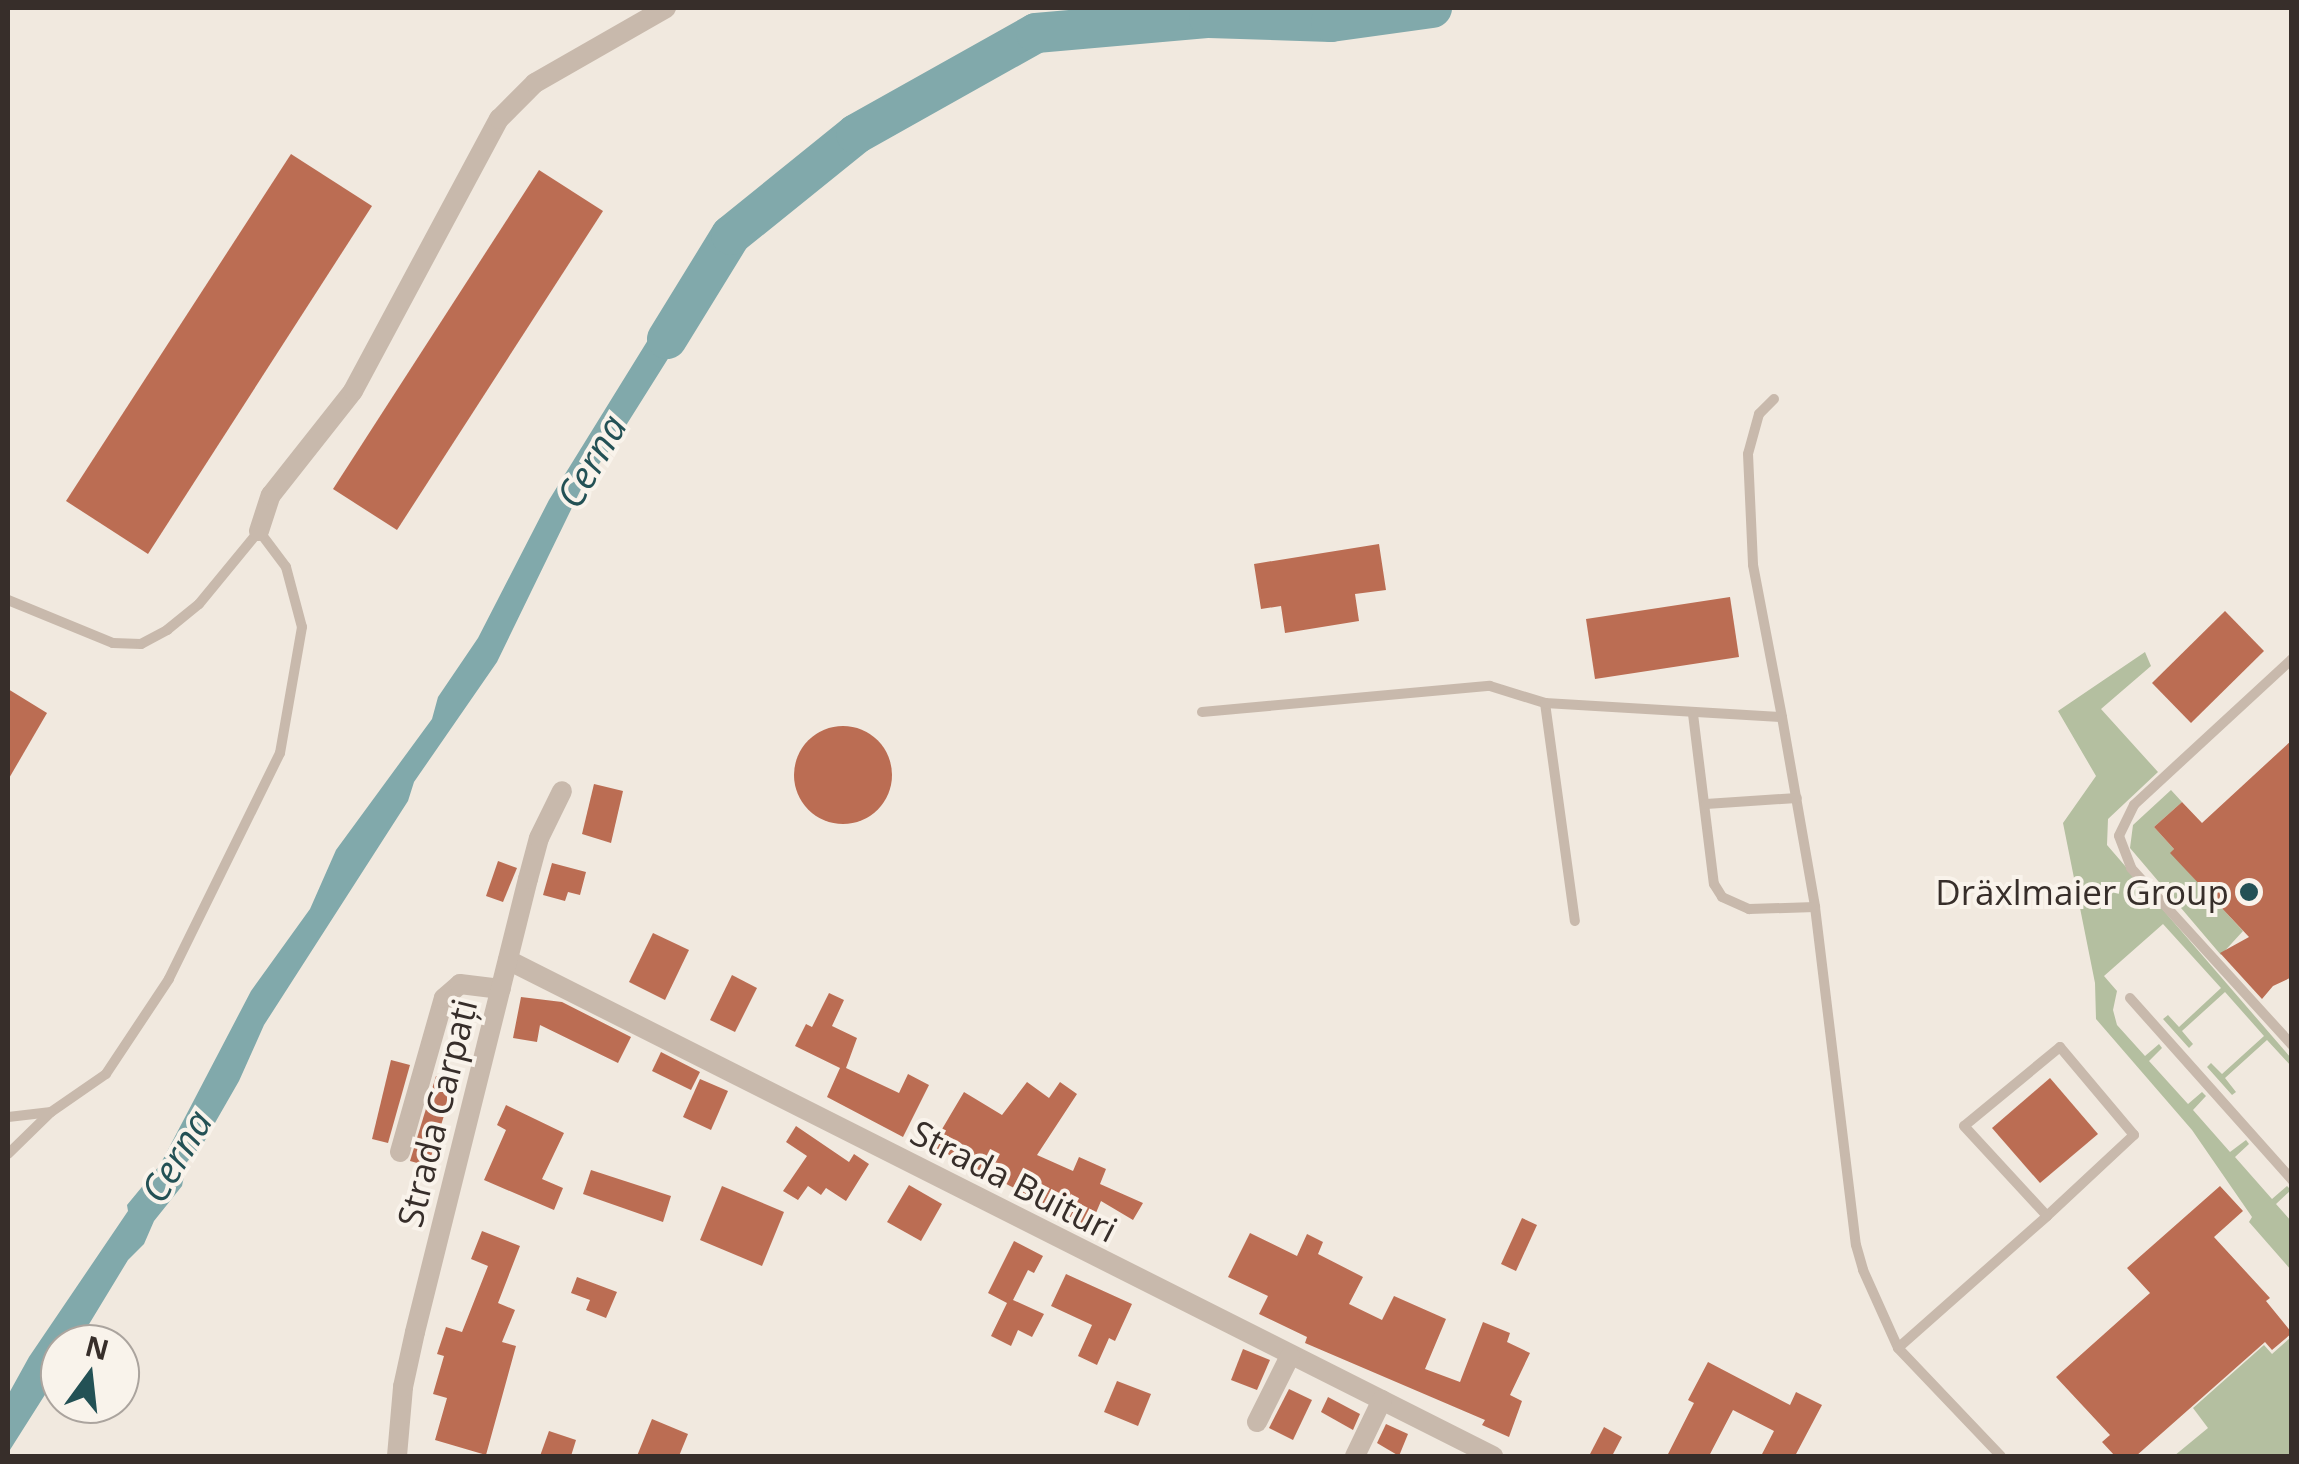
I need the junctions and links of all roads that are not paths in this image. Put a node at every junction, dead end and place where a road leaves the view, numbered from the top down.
1 (666, 8) edge
2 (1774, 399) dead end
3 (259, 531) junction
4 (8, 600) edge
5 (2292, 659) edge
6 (1546, 703) junction
7 (1202, 712) dead end
8 (1693, 714) junction
9 (1782, 717) junction
10 (562, 792) dead end
11 (1796, 798) junction
12 (1706, 804) junction
13 (1816, 907) junction
14 (1574, 921) dead end
15 (508, 960) junction
16 (502, 990) junction
17 (2130, 998) dead end
18 (2292, 1044) edge
19 (51, 1112) junction
20 (8, 1118) edge
21 (400, 1152) dead end
22 (8, 1154) edge
23 (2292, 1180) edge
24 (2046, 1216) junction
25 (1898, 1348) junction
26 (1290, 1356) junction
27 (1382, 1400) junction
28 (1256, 1422) dead end
29 (398, 1456) edge
30 (1354, 1456) edge
31 (1492, 1456) edge
32 (2001, 1456) edge

1 - 3 street
2 - 9 lane
3 - 4 lane
3 - 19 lane
5 - 18 lane
6 - 7 lane
6 - 8 lane
6 - 14 lane
8 - 9 lane
8 - 12 lane
9 - 11 lane
10 - 15 street, Strada Carpați
11 - 12 lane
11 - 13 lane
12 - 13 lane
13 - 25 lane
15 - 16 street, Strada Carpați
15 - 26 street, Strada Buituri
16 - 21 street
16 - 29 street, Strada Carpați
17 - 23 lane
19 - 20 lane
19 - 22 lane
24 - 24 lane
24 - 25 lane
25 - 32 lane
26 - 27 street, Strada Buituri
26 - 28 street
27 - 30 street
27 - 31 street, Strada Buituri

